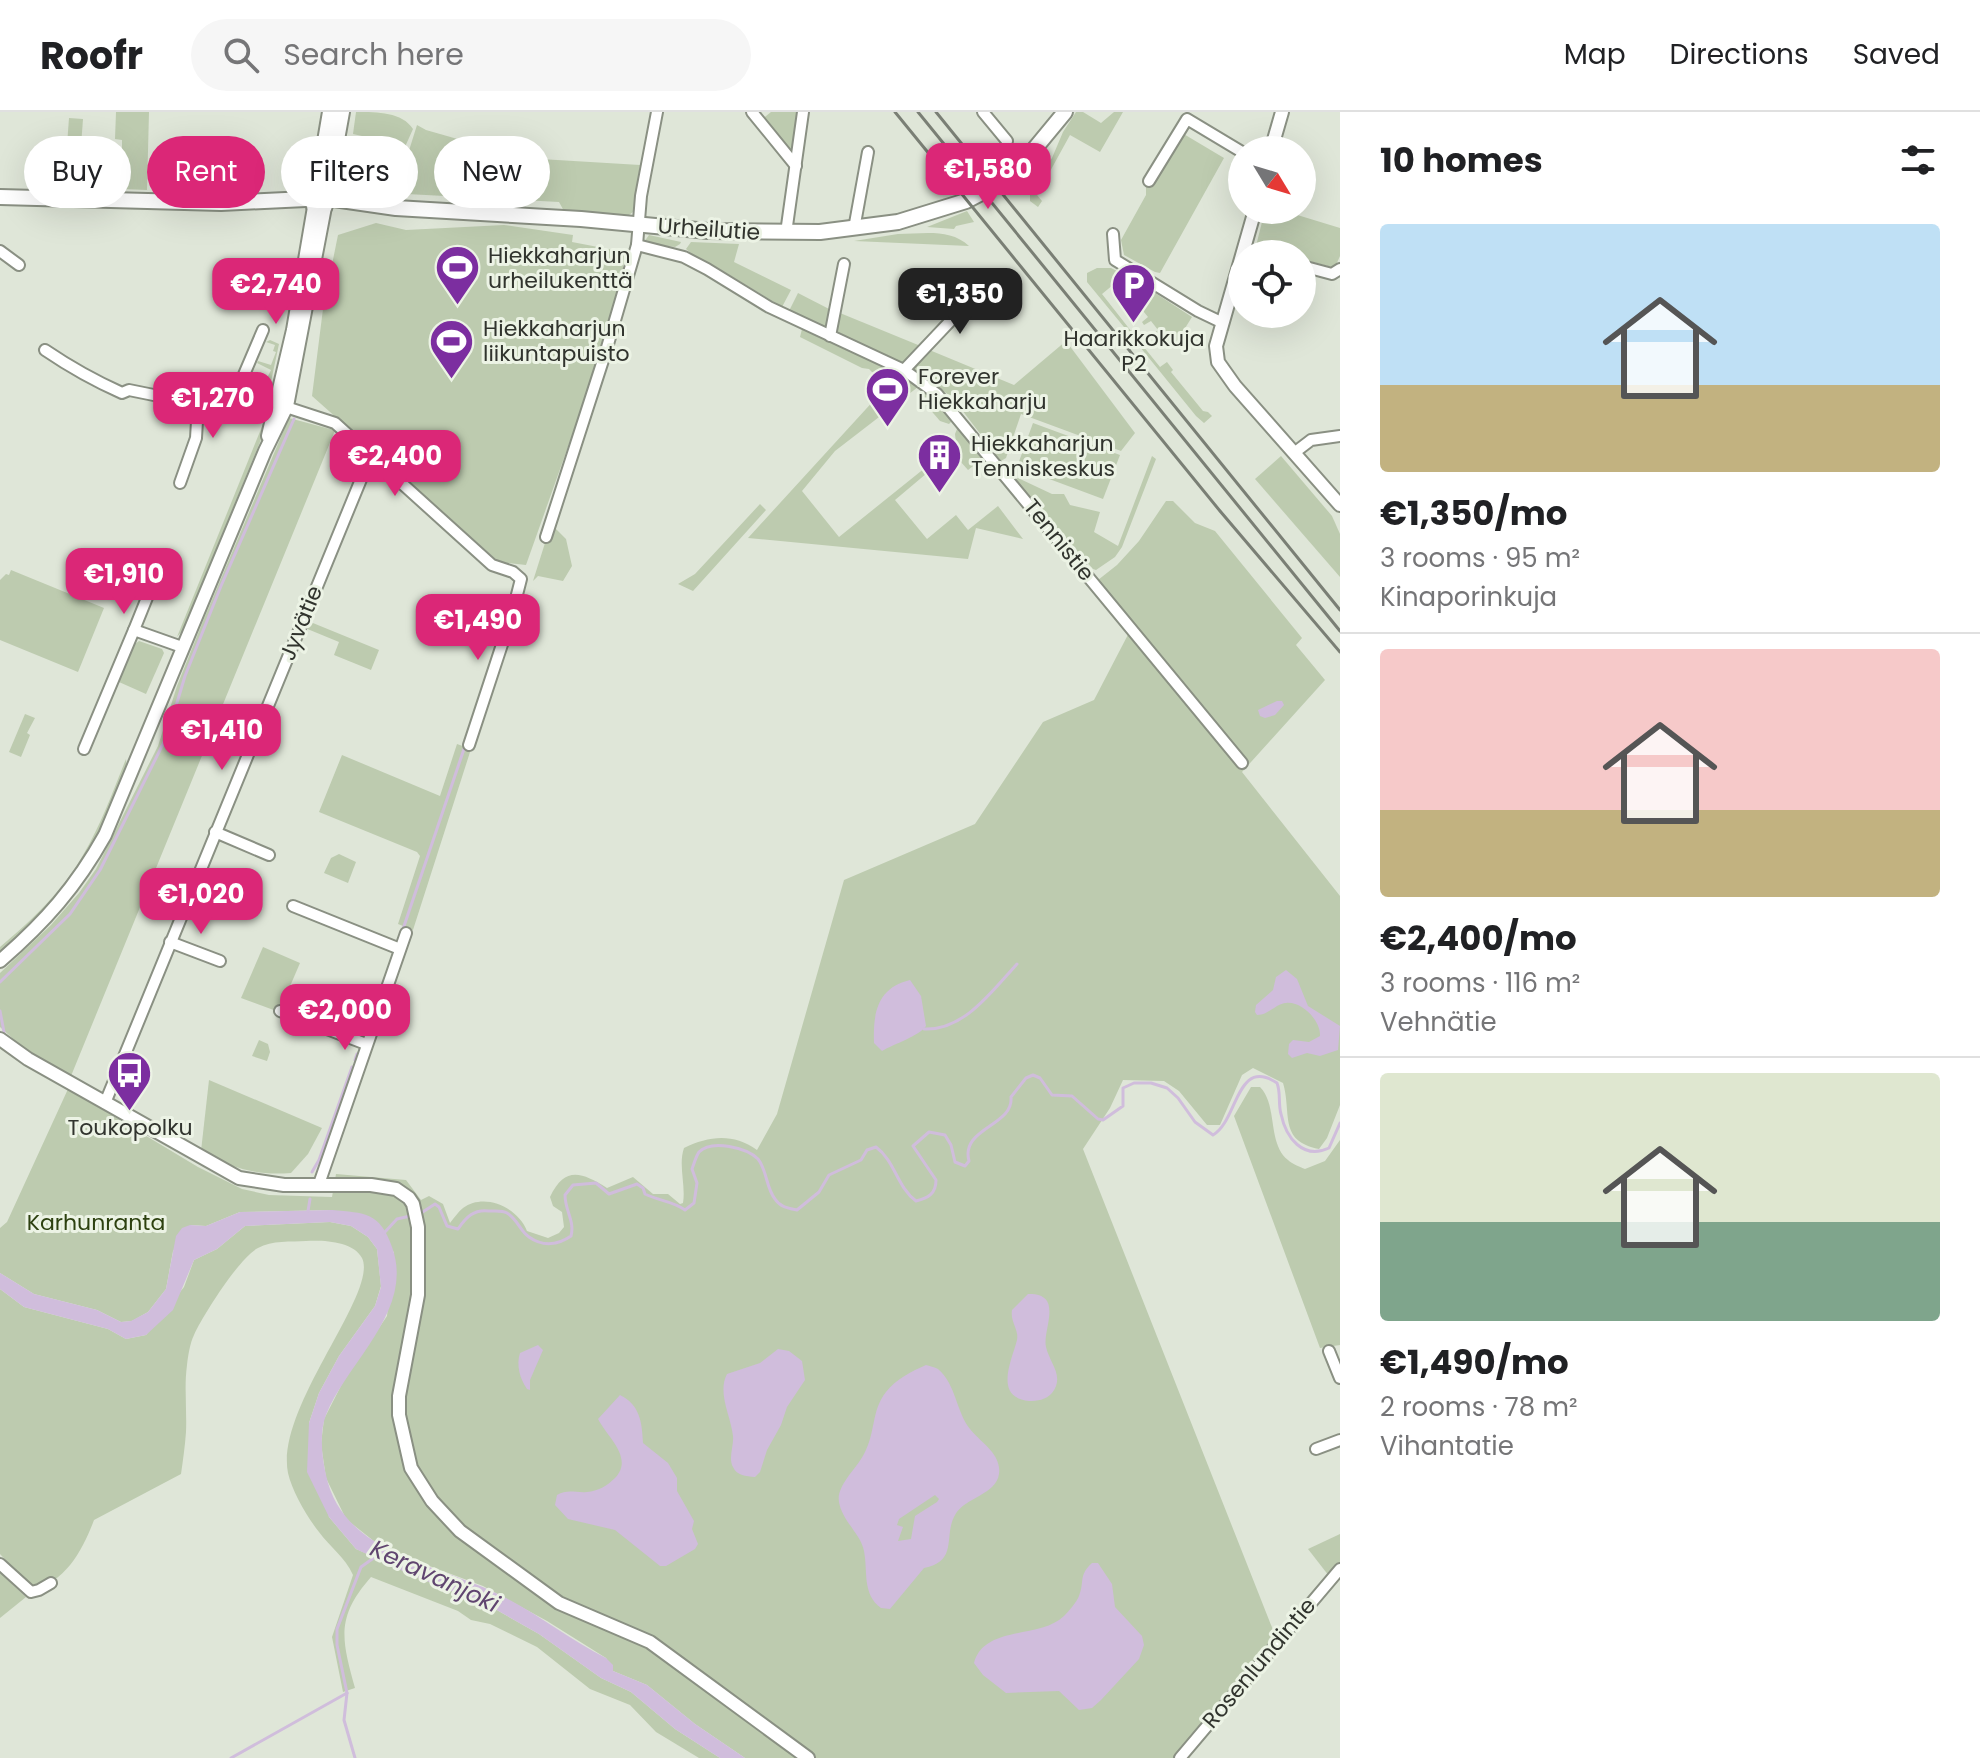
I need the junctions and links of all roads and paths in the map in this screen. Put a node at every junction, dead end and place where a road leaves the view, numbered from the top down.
1 (330, 112) edge
2 (342, 112) edge
3 (657, 112) edge
4 (752, 112) edge
5 (803, 112) edge
6 (983, 112) edge
7 (1065, 112) edge
8 (1282, 112) edge
9 (328, 136) edge
10 (336, 136) edge
11 (1275, 136) edge
12 (1007, 141) dead end
13 (1228, 144) edge
14 (868, 152) dead end
15 (796, 166) junction
16 (1149, 181) dead end
17 (0, 197) edge
18 (281, 202) edge
19 (320, 208) edge
20 (396, 208) edge
21 (637, 224) junction
22 (854, 229) junction
23 (786, 233) junction
24 (1113, 234) dead end
25 (637, 245) junction
26 (0, 251) edge
27 (844, 264) dead end
28 (19, 265) dead end
29 (1340, 269) edge
30 (1316, 270) edge
31 (991, 278) dead end
32 (1228, 305) edge
33 (1223, 323) junction
34 (263, 330) dead end
35 (830, 336) junction
36 (45, 350) dead end
37 (904, 370) junction
38 (237, 391) junction
39 (198, 404) junction
40 (282, 405) junction
41 (1340, 436) edge
42 (1294, 453) junction
43 (371, 455) junction
44 (180, 483) dead end
45 (1340, 505) edge
46 (546, 537) dead end
47 (163, 558) dead end
48 (134, 630) junction
49 (182, 647) junction
50 (469, 745) dead end
51 (84, 749) dead end
52 (1242, 763) dead end
53 (215, 832) junction
54 (269, 855) dead end
55 (293, 906) dead end
56 (406, 933) dead end
57 (170, 942) junction
58 (400, 949) junction
59 (0, 961) edge
60 (220, 961) dead end
61 (280, 1011) dead end
62 (0, 1039) edge
63 (366, 1044) junction
64 (105, 1103) junction
65 (319, 1184) junction
66 (1329, 1351) dead end
67 (1340, 1378) edge
68 (1340, 1440) edge
69 (1316, 1449) dead end
70 (0, 1564) edge
71 (1340, 1569) edge
72 (51, 1583) dead end
73 (808, 1758) edge
74 (1180, 1758) edge

1 - 9 main road
2 - 10 main road
3 - 21 street
4 - 15 street
5 - 15 street
6 - 12 street
7 - 22 main road, Urheilutie
8 - 11 street
13 - 16 street
14 - 22 street
15 - 23 street
17 - 18 main road, Urheilutie
19 - 40 street
20 - 21 main road, Urheilutie
21 - 23 main road, Urheilutie
21 - 25 street
22 - 23 main road, Urheilutie
24 - 33 street
25 - 35 street, Tennistie
25 - 46 street
26 - 28 street
27 - 35 street
29 - 30 street
31 - 37 street
32 - 33 street
33 - 42 street
34 - 38 street
35 - 37 street, Tennistie
36 - 39 street
37 - 52 street, Tennistie
38 - 39 street
38 - 40 street
39 - 44 street
40 - 43 street
40 - 49 street
41 - 42 street
42 - 45 street
43 - 50 street
43 - 53 street, Jyvätie
47 - 48 street
48 - 49 street
48 - 51 street
49 - 59 street
53 - 54 street
53 - 57 street, Jyvätie
55 - 58 street
56 - 58 street
57 - 60 street
57 - 64 street, Jyvätie
58 - 63 street
61 - 63 street
62 - 64 street
63 - 65 street
64 - 65 street
65 - 73 street
66 - 67 street
68 - 69 street
70 - 72 street
71 - 74 street, Rosenlundintie

